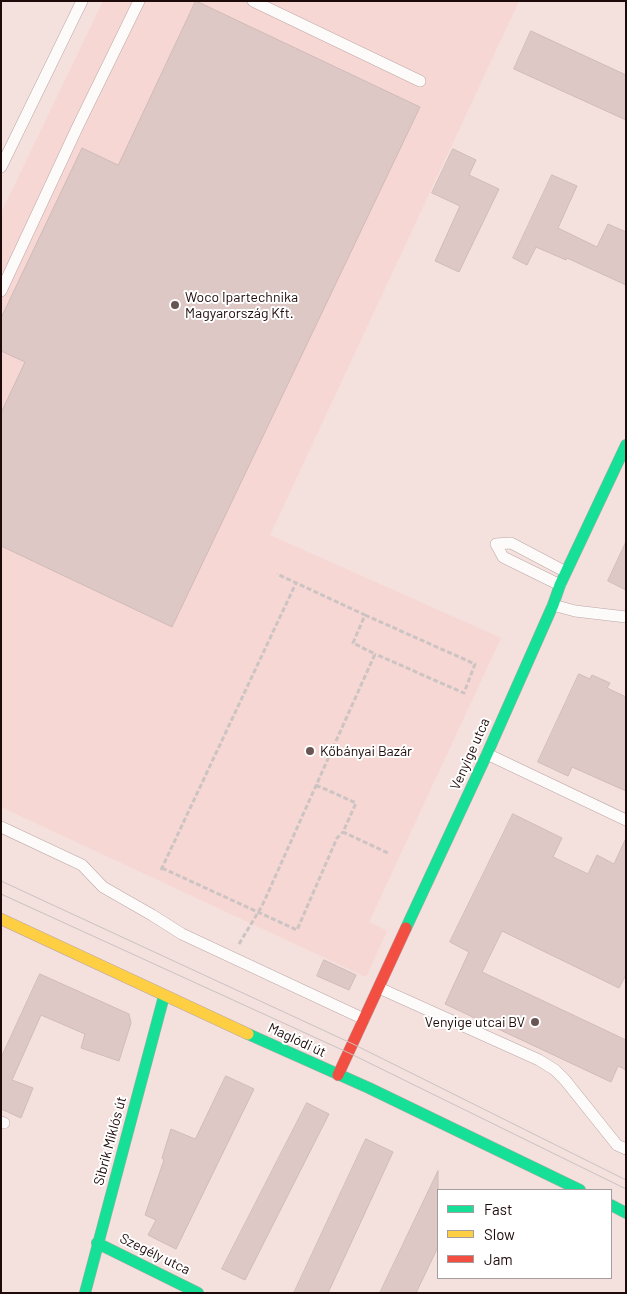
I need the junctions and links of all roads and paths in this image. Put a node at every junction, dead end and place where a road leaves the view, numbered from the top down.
1 (82, 1) edge
2 (139, 1) edge
3 (253, 1) edge
4 (420, 81) dead end
5 (1, 167) edge
6 (1, 291) edge
7 (626, 445) edge
8 (566, 572) junction
9 (277, 574) dead end
10 (296, 583) junction
11 (560, 584) junction
12 (552, 605) junction
13 (365, 615) junction
14 (626, 617) edge
15 (375, 654) junction
16 (487, 754) junction
17 (316, 785) junction
18 (626, 820) edge
19 (1, 827) edge
20 (343, 832) junction
21 (390, 854) dead end
22 (257, 912) junction
23 (1, 919) edge
24 (232, 957) junction
25 (380, 988) junction
26 (164, 996) junction
27 (364, 1019) junction
28 (338, 1075) junction
29 (626, 1149) edge
30 (578, 1189) edge
31 (612, 1206) edge
32 (626, 1213) edge
33 (98, 1243) junction
34 (85, 1293) edge
35 (198, 1293) edge

1 - 5 lane
2 - 6 lane
3 - 4 lane
7 - 8 street, Venyige utca
8 - 11 street, Venyige utca
8 - 11 lane
9 - 10 path
10 - 13 path
10 - 22 path
11 - 12 street, Venyige utca
12 - 14 lane
12 - 16 street, Venyige utca
13 - 15 path
13 - 15 path
15 - 17 path
16 - 18 lane
16 - 25 street, Venyige utca
17 - 20 path
17 - 22 path
19 - 24 lane
20 - 21 path
20 - 22 path
22 - 24 path
23 - 26 street, Maglódi út
24 - 27 lane
25 - 27 street, Venyige utca
25 - 29 lane
26 - 28 street, Maglódi út
26 - 33 street, Sibrik Miklós út
27 - 28 street, Venyige utca
28 - 30 street, Maglódi út
31 - 32 street
33 - 34 street, Sibrik Miklós út
33 - 35 street, Szegély utca

